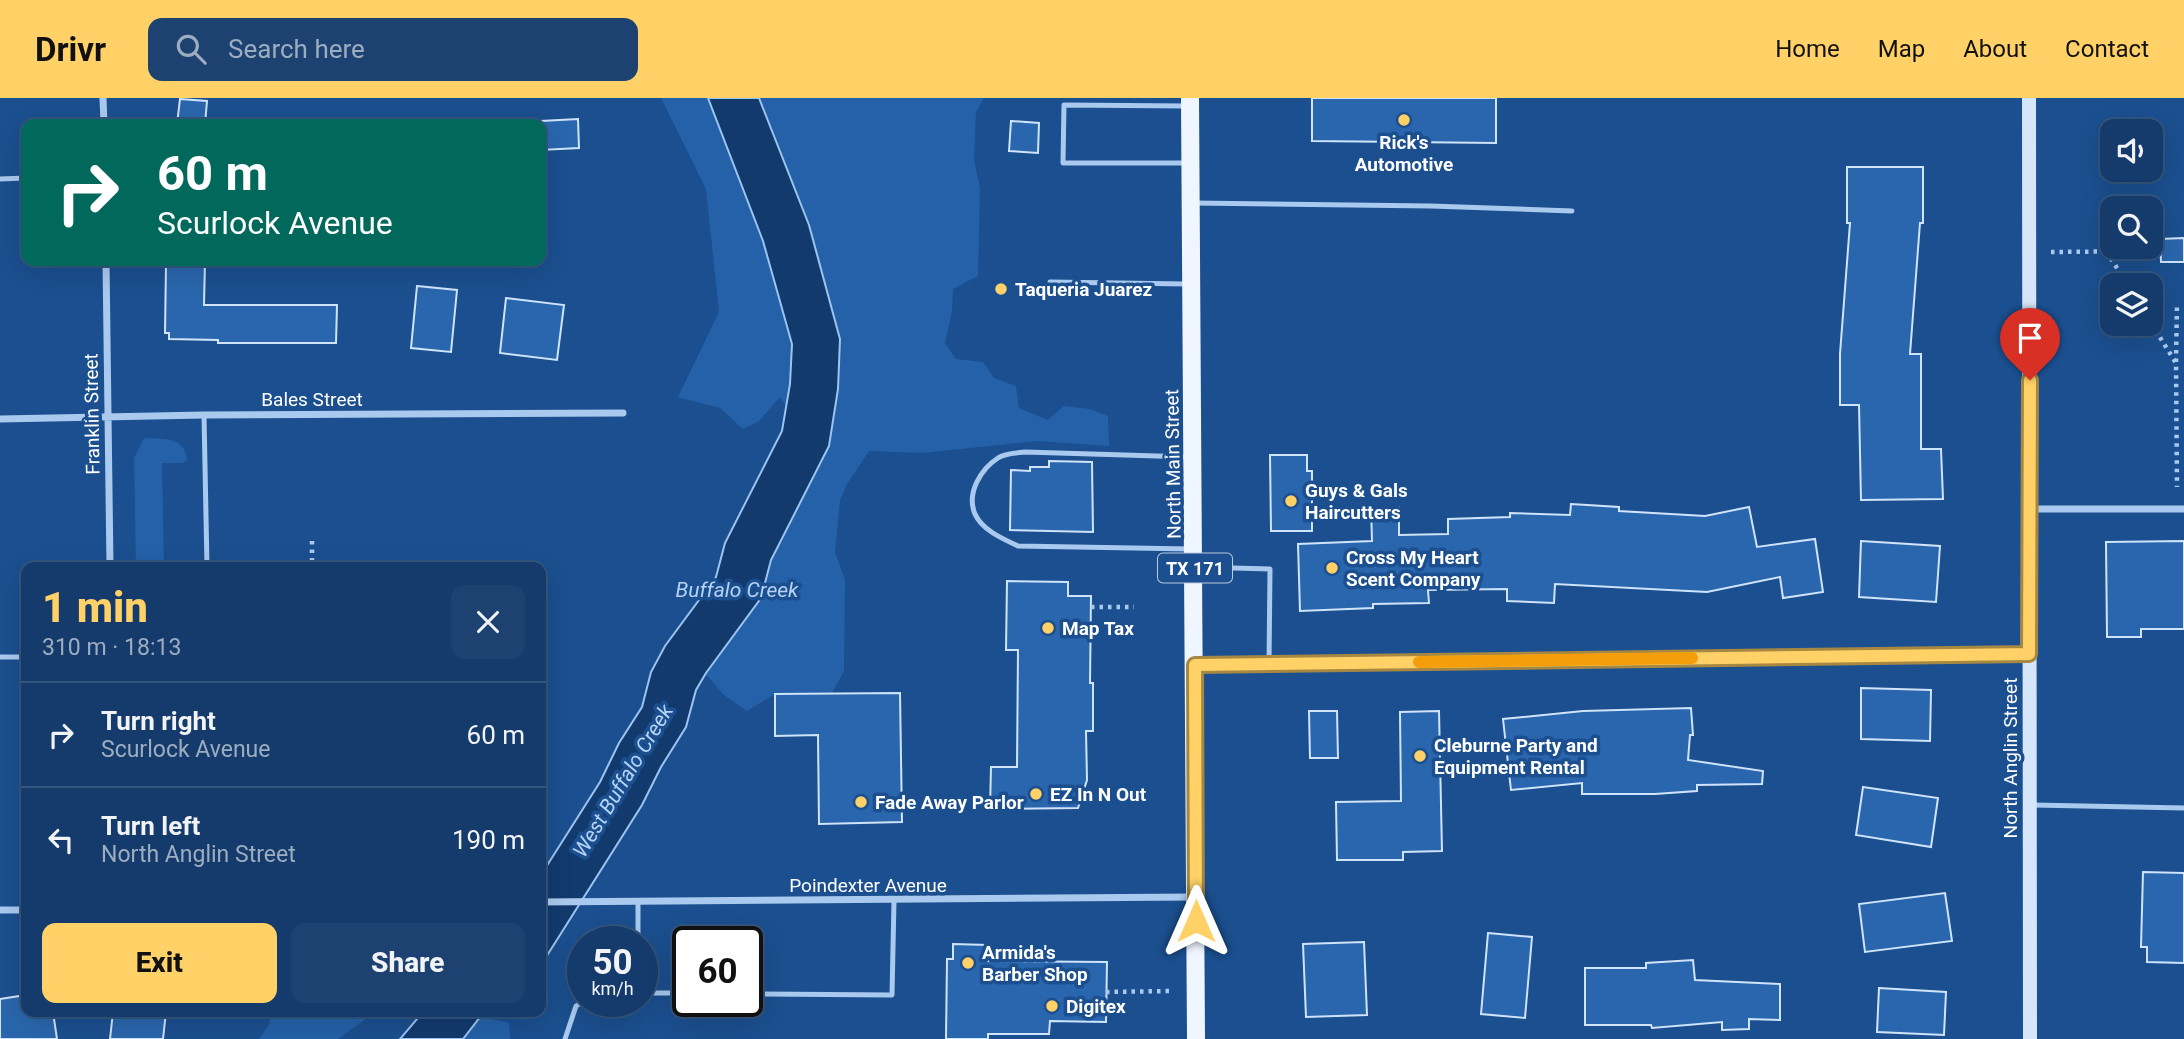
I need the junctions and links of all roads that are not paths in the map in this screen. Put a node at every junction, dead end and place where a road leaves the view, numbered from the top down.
1 (103, 98) edge
2 (2029, 98) edge
3 (1190, 102) edge
4 (104, 119) edge
5 (1190, 163) junction
6 (0, 178) edge
7 (21, 178) edge
8 (1190, 203) junction
9 (1572, 211) dead end
10 (106, 266) edge
11 (1050, 282) dead end
12 (1191, 284) junction
13 (623, 413) dead end
14 (204, 415) junction
15 (108, 418) junction
16 (0, 419) edge
17 (1194, 457) junction
18 (2030, 509) junction
19 (2184, 509) edge
20 (1195, 558) junction
21 (110, 562) edge
22 (207, 562) edge
23 (2029, 654) junction
24 (0, 657) edge
25 (21, 657) edge
26 (1269, 664) junction
27 (1195, 665) junction
28 (2030, 805) junction
29 (2184, 808) edge
30 (1196, 897) junction
31 (894, 901) junction
32 (546, 902) edge
33 (638, 902) junction
34 (0, 910) edge
35 (21, 910) edge
36 (638, 926) edge
37 (763, 994) edge
38 (572, 1017) edge
39 (565, 1039) edge
40 (1196, 1039) edge
41 (2030, 1039) edge

1 - 4 street
2 - 18 street, North Anglin Street
3 - 5 main road, North Main Street / TX 171
3 - 5 lane
5 - 8 main road, North Main Street / TX 171
6 - 7 lane
8 - 9 lane
8 - 12 main road, North Main Street / TX 171
10 - 15 street, Franklin Street
11 - 12 lane
12 - 17 main road, North Main Street / TX 171
13 - 14 street, Bales Street
14 - 15 street, Bales Street
14 - 22 lane
15 - 16 street, Bales Street
15 - 21 street, Franklin Street
17 - 20 main road, North Main Street / TX 171
17 - 20 lane
18 - 19 street
18 - 23 street, North Anglin Street
20 - 26 lane
20 - 27 main road, North Main Street / TX 171
23 - 26 street
23 - 28 street, North Anglin Street
24 - 25 lane
26 - 27 street
27 - 30 main road, North Main Street / TX 171
28 - 29 lane
28 - 41 street, North Anglin Street
30 - 31 street, Poindexter Avenue
30 - 40 main road, North Main Street / TX 171
31 - 33 street, Poindexter Avenue
31 - 37 lane
32 - 33 street, Poindexter Avenue
33 - 36 lane
34 - 35 street
38 - 39 lane

